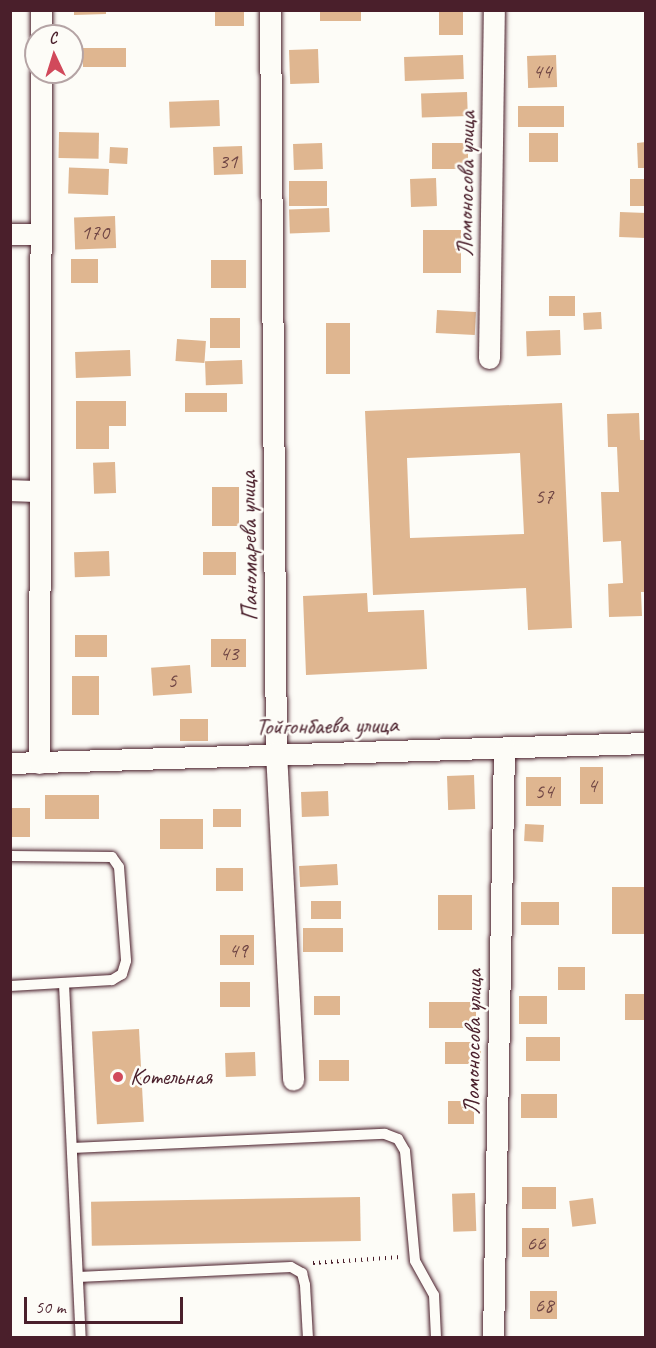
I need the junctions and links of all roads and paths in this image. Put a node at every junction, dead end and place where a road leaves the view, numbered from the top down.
1 (270, 10) edge
2 (494, 10) edge
3 (41, 84) edge
4 (10, 234) edge
5 (41, 234) junction
6 (489, 358) dead end
7 (10, 490) edge
8 (40, 491) junction
9 (645, 743) edge
10 (504, 748) junction
11 (276, 752) junction
12 (10, 763) edge
13 (39, 763) junction
14 (10, 856) edge
15 (64, 984) junction
16 (10, 986) edge
17 (292, 1080) dead end
18 (72, 1148) junction
19 (414, 1256) junction
20 (302, 1273) junction
21 (78, 1277) junction
22 (81, 1338) edge
23 (308, 1338) edge
24 (436, 1338) edge
25 (493, 1338) edge

1 - 11 street, Паномарева улица
2 - 6 street, Ломоносова улица
3 - 5 street
4 - 5 street
5 - 8 street
7 - 8 street
8 - 13 street
9 - 10 street, Тойгонбаева улица
10 - 11 street, Тойгонбаева улица
10 - 25 street, Ломоносова улица
11 - 13 street, Тойгонбаева улица
11 - 17 street, Паномарева улица
12 - 13 street, Тойгонбаева улица
14 - 15 lane
15 - 16 lane
15 - 18 lane
18 - 19 lane
18 - 21 lane
19 - 20 path
19 - 24 lane
20 - 21 lane
20 - 23 lane
21 - 22 lane

